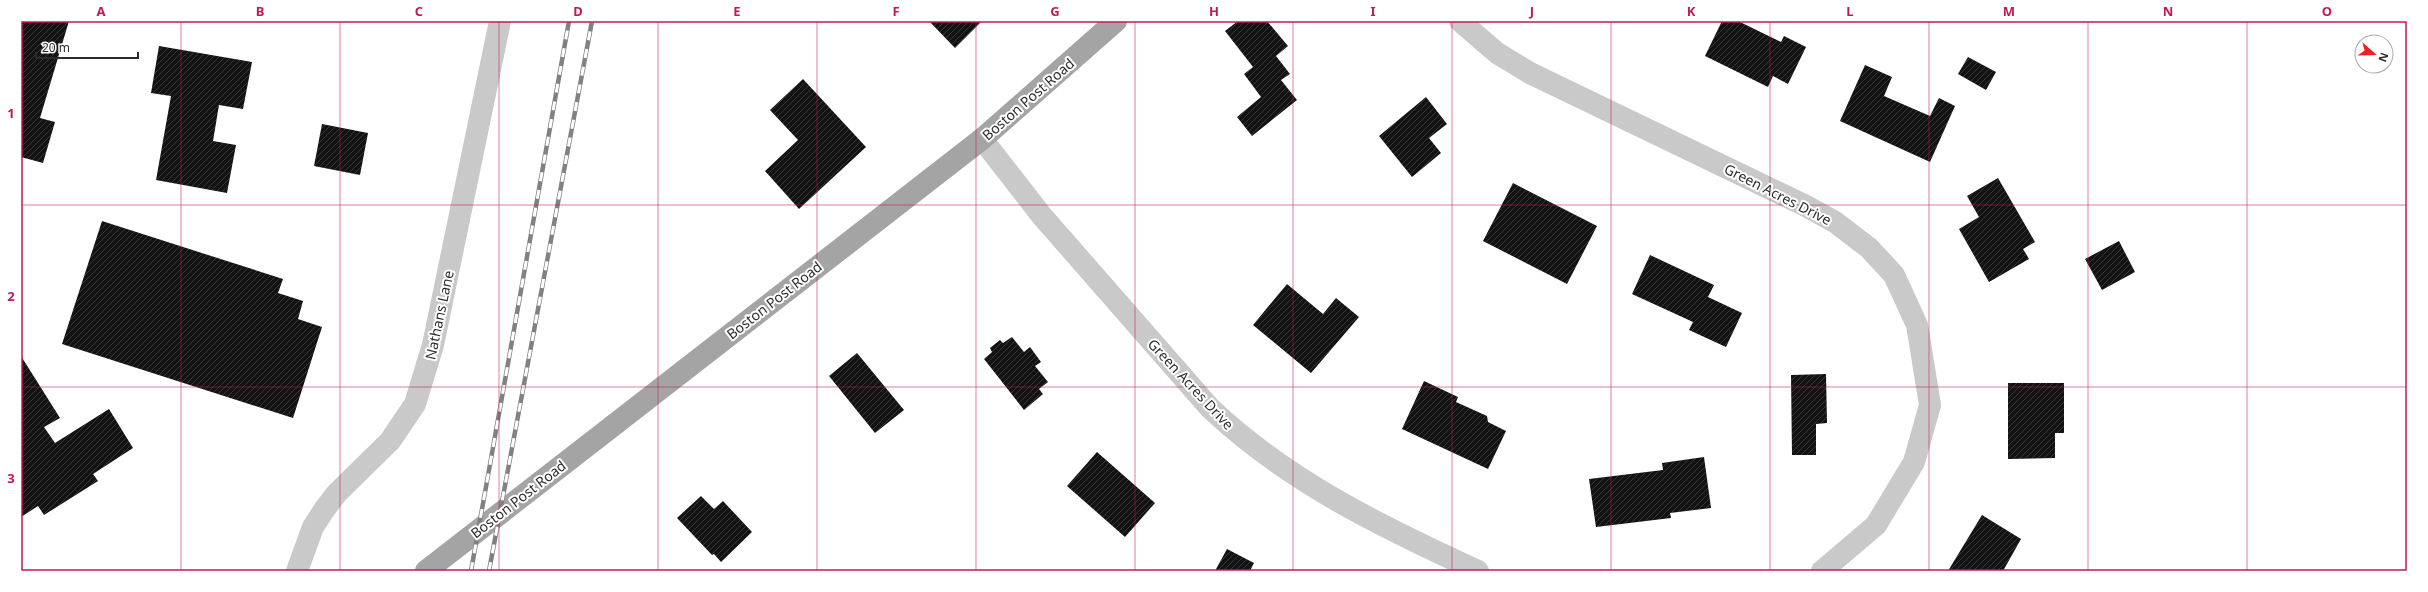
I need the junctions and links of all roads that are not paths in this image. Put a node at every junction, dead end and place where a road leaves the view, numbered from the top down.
1 (500, 21) edge
2 (1116, 21) edge
3 (1460, 21) edge
4 (982, 139) junction
5 (297, 571) edge
6 (426, 571) edge
7 (1478, 571) edge
8 (1822, 571) edge

1 - 5 street, Nathans Lane
2 - 4 main road, Boston Post Road
3 - 8 street, Green Acres Drive
4 - 6 main road, Boston Post Road
4 - 7 street, Green Acres Drive

